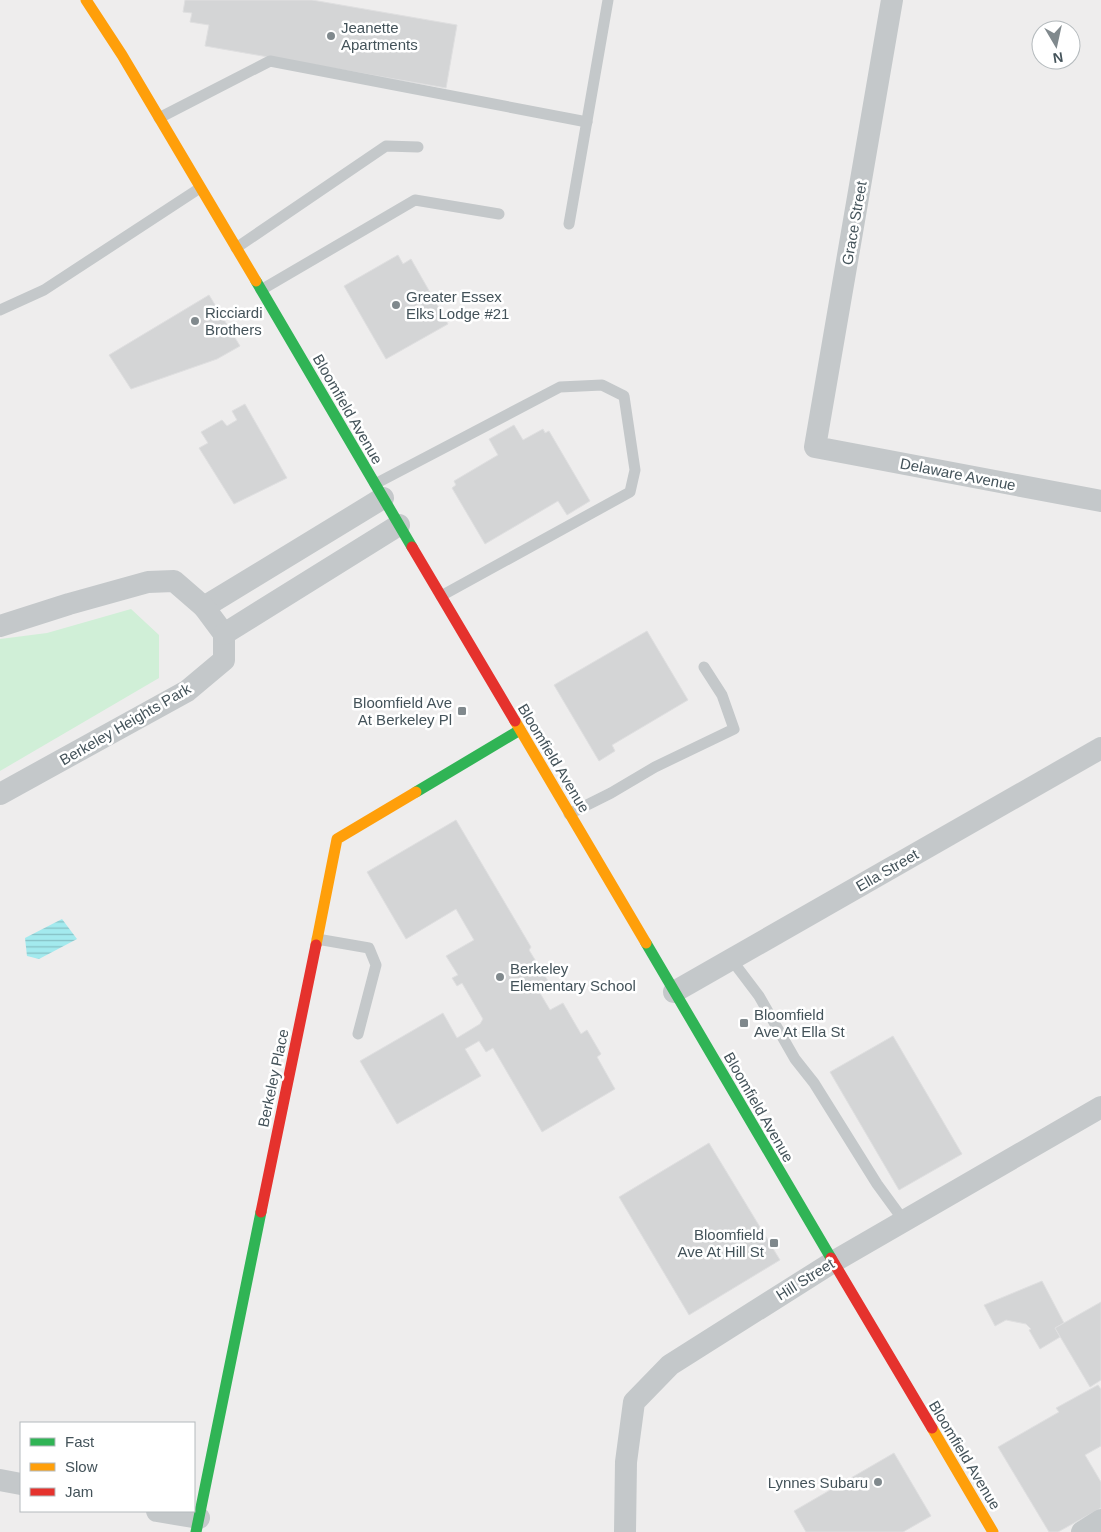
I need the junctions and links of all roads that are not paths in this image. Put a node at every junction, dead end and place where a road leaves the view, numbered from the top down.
1 (86, 0) edge
2 (608, 0) edge
3 (892, 0) edge
4 (159, 118) junction
5 (587, 122) junction
6 (418, 147) dead end
7 (200, 188) junction
8 (499, 214) dead end
9 (569, 224) dead end
10 (236, 248) junction
11 (260, 290) junction
12 (0, 310) edge
13 (815, 446) joint
14 (379, 491) junction
15 (1101, 501) edge
16 (399, 525) junction
17 (441, 596) junction
18 (204, 607) junction
19 (0, 626) edge
20 (224, 634) junction
21 (704, 667) dead end
22 (520, 730) junction
23 (1101, 748) edge
24 (0, 794) edge
25 (570, 814) junction
26 (317, 939) junction
27 (731, 959) junction
28 (674, 992) junction
29 (358, 1034) dead end
30 (1101, 1107) edge
31 (904, 1221) junction
32 (833, 1262) junction
33 (0, 1480) edge
34 (20, 1484) edge
35 (161, 1512) edge
36 (1101, 1520) edge
37 (197, 1525) edge
38 (625, 1532) edge
39 (993, 1532) edge
40 (1082, 1532) edge

1 - 4 main road, Bloomfield Avenue
2 - 5 lane
3 - 13 street, Grace Street
4 - 5 lane
4 - 7 main road, Bloomfield Avenue
5 - 9 lane
6 - 10 lane
7 - 10 main road, Bloomfield Avenue
7 - 12 lane
8 - 11 lane
10 - 11 main road, Bloomfield Avenue
11 - 14 main road, Bloomfield Avenue
13 - 15 street, Delaware Avenue
14 - 16 main road, Bloomfield Avenue
14 - 17 lane
14 - 18 street
16 - 17 main road, Bloomfield Avenue
16 - 20 street
17 - 22 main road, Bloomfield Avenue
18 - 19 street
18 - 20 street
20 - 24 street, Berkeley Heights Park
21 - 25 lane
22 - 25 main road, Bloomfield Avenue
22 - 26 main road, Berkeley Place
23 - 27 street, Ella Street
25 - 28 main road, Bloomfield Avenue
26 - 29 lane
26 - 37 main road, Berkeley Place
27 - 28 street, Ella Street
27 - 31 lane
28 - 32 main road, Bloomfield Avenue
30 - 31 street, Hill Street
31 - 32 street, Hill Street
32 - 38 street, Hill Street
32 - 39 main road, Bloomfield Avenue
33 - 34 street
35 - 37 street
36 - 40 street

